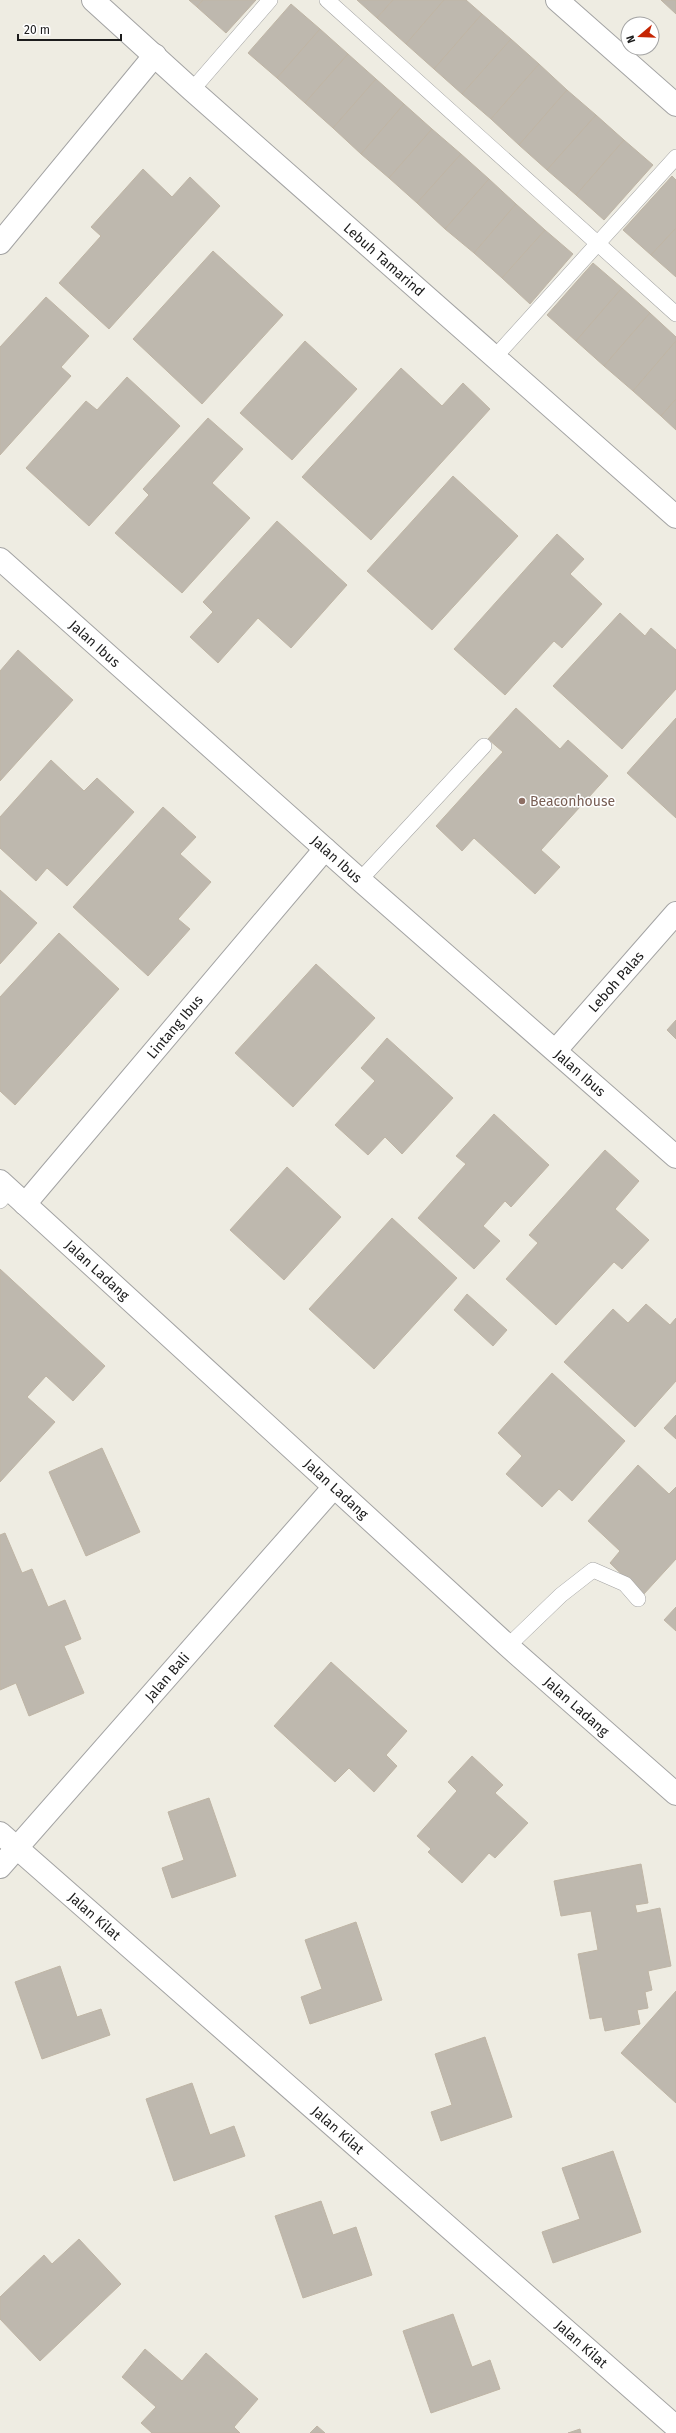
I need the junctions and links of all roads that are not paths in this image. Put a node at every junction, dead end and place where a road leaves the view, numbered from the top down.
1 (94, 0) edge
2 (270, 0) edge
3 (327, 0) edge
4 (557, 0) edge
5 (155, 55) junction
6 (192, 90) junction
7 (676, 104) edge
8 (676, 157) edge
9 (0, 243) edge
10 (598, 244) junction
11 (676, 314) edge
12 (496, 357) junction
13 (676, 517) edge
14 (0, 558) edge
15 (484, 746) dead end
16 (325, 849) junction
17 (360, 880) junction
18 (676, 913) edge
19 (556, 1050) junction
20 (676, 1157) edge
21 (9, 1194) edge
22 (334, 1487) junction
23 (638, 1599) dead end
24 (508, 1646) junction
25 (676, 1794) edge
26 (0, 1833) edge
27 (17, 1848) junction
28 (0, 1867) edge
29 (676, 2427) edge

1 - 5 street, Lebuh Tamarind
2 - 6 lane
3 - 10 lane
4 - 7 street
5 - 6 street, Lebuh Tamarind
5 - 9 street
6 - 12 street, Lebuh Tamarind
8 - 10 lane
10 - 11 lane
10 - 12 lane
12 - 13 street, Lebuh Tamarind
14 - 16 street, Jalan Ibus
15 - 17 lane
16 - 17 street, Jalan Ibus
16 - 21 street, Lintang Ibus
17 - 19 street, Jalan Ibus
18 - 19 street, Leboh Palas
19 - 20 street, Jalan Ibus
21 - 22 street, Jalan Ladang
22 - 24 street, Jalan Ladang
22 - 27 street, Jalan Bali
23 - 24 lane
24 - 25 street, Jalan Ladang
26 - 27 street, Jalan Kilat
27 - 28 street, Jalan Bali
27 - 29 street, Jalan Kilat

